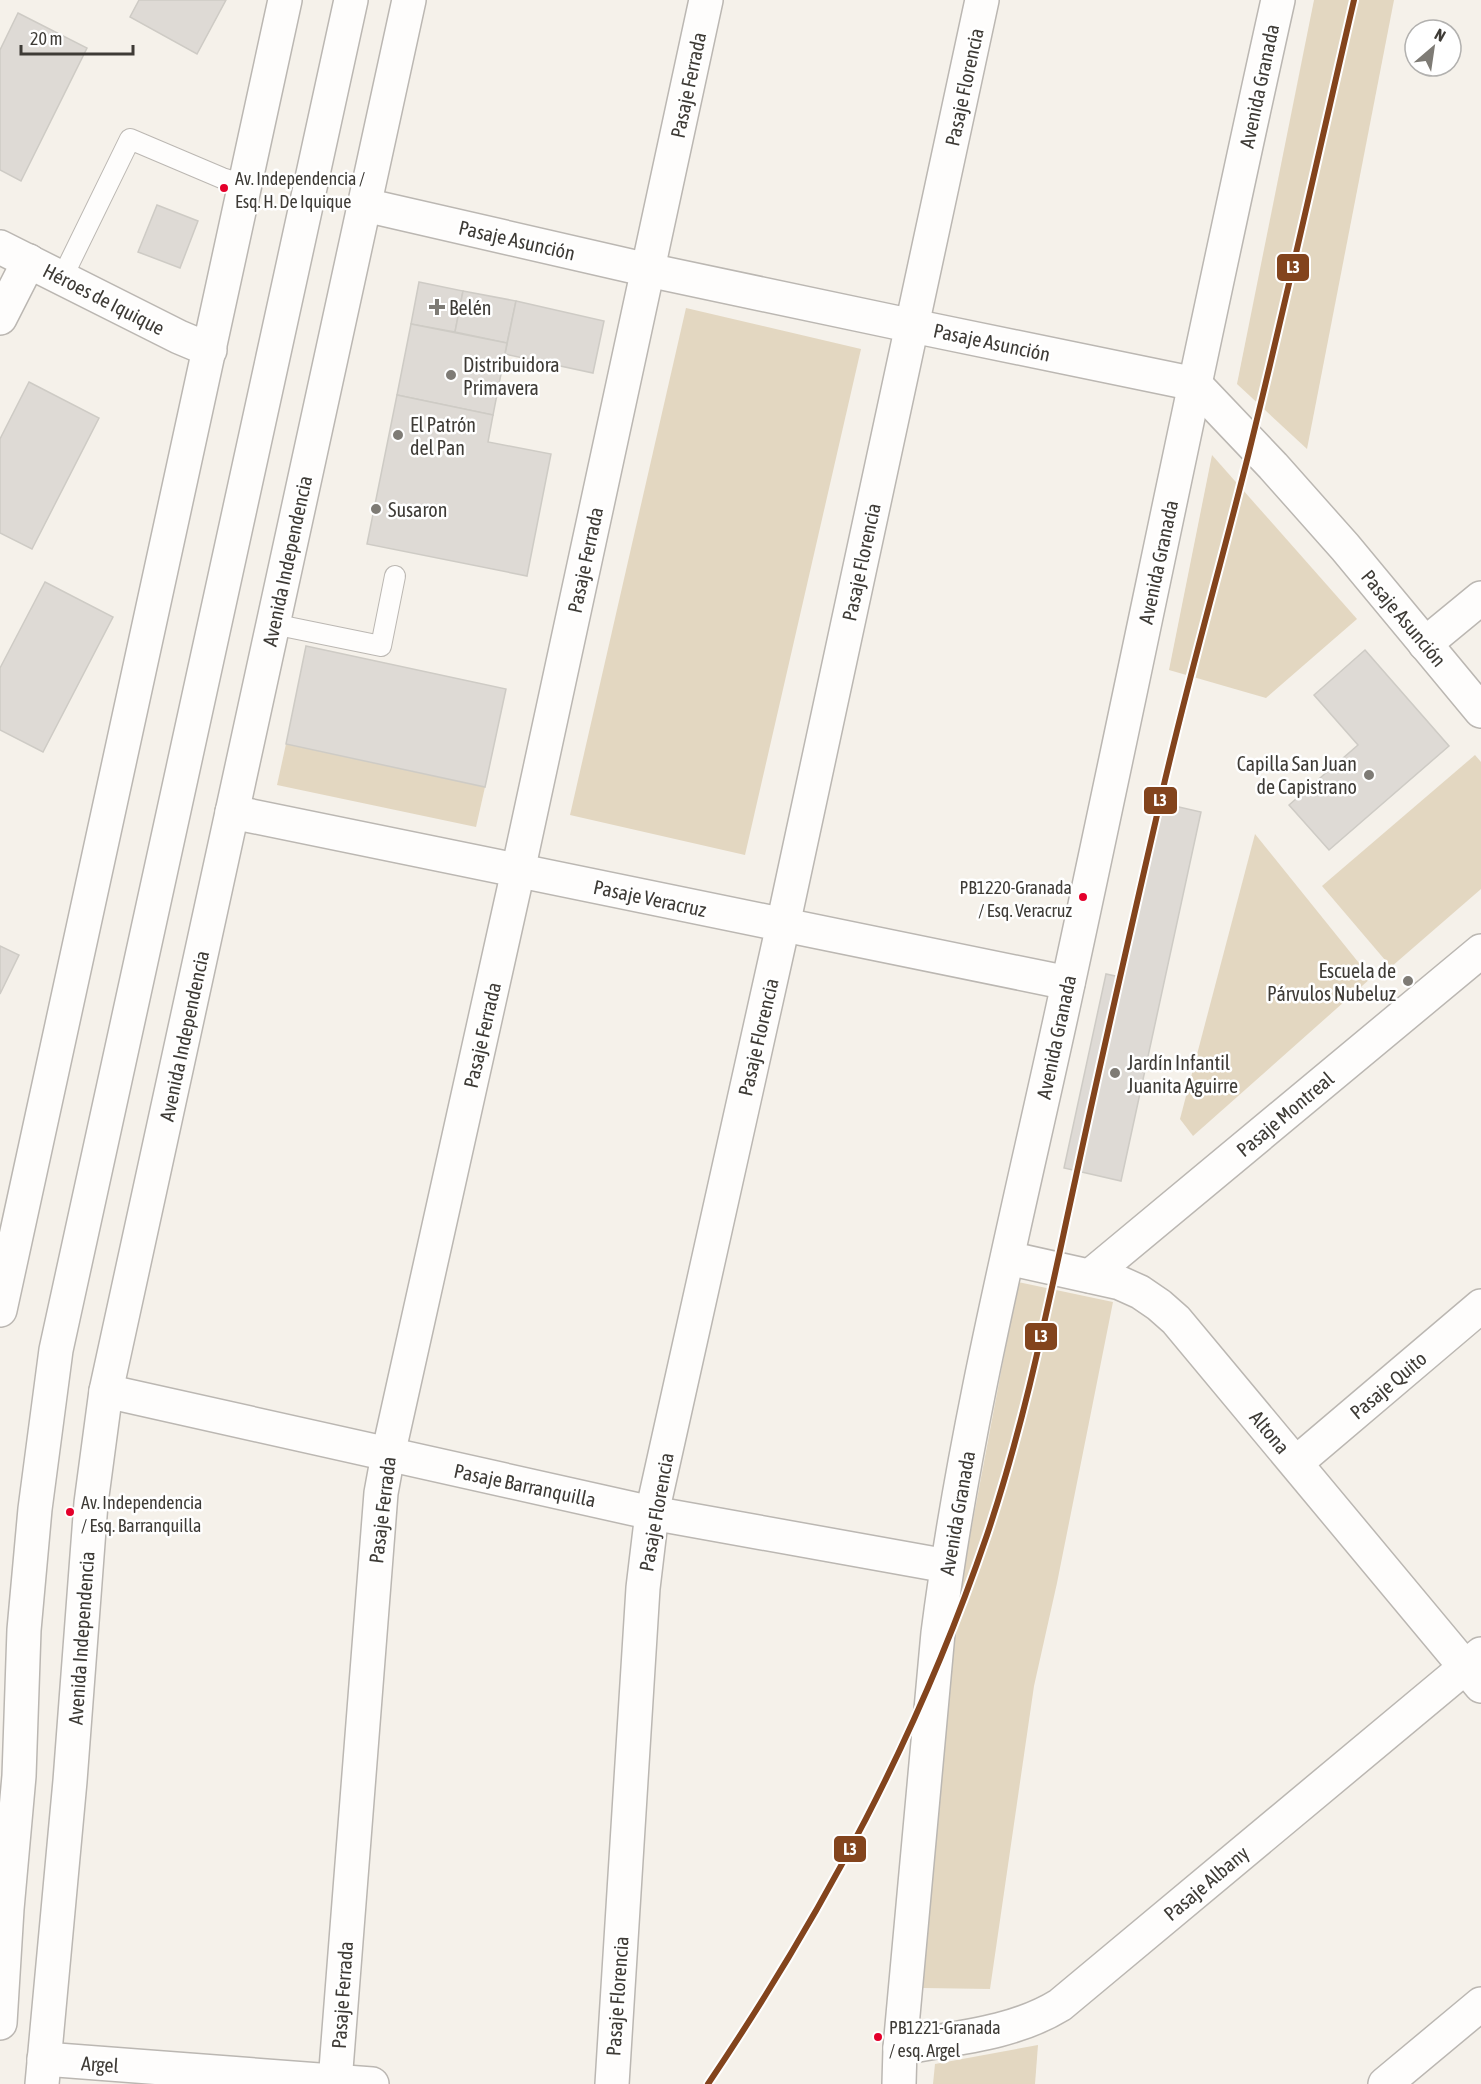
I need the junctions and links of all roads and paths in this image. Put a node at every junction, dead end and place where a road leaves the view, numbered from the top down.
1 (285, 0) edge
2 (351, 0) edge
3 (409, 0) edge
4 (706, 0) edge
5 (982, 0) edge
6 (1278, 0) edge
7 (245, 185) junction
8 (364, 205) junction
9 (14, 254) edge
10 (648, 270) junction
11 (62, 278) junction
12 (0, 318) edge
13 (913, 326) junction
14 (210, 350) junction
15 (1195, 384) junction
16 (395, 576) dead end
17 (1481, 598) edge
18 (273, 624) junction
19 (1425, 644) junction
20 (1481, 711) edge
21 (232, 812) junction
22 (518, 871) junction
23 (783, 925) junction
24 (1481, 951) edge
25 (1068, 983) junction
26 (1008, 1258) junction
27 (1090, 1276) junction
28 (1481, 1306) edge
29 (0, 1310) edge
30 (106, 1391) junction
31 (388, 1455) junction
32 (1296, 1463) junction
33 (652, 1513) junction
34 (946, 1566) junction
35 (1476, 1669) edge
36 (1481, 2004) edge
37 (0, 2023) edge
38 (900, 2048) junction
39 (43, 2072) edge
40 (335, 2082) junction
41 (372, 2084) edge
42 (612, 2084) edge
43 (899, 2084) edge
44 (1385, 2084) edge

1 - 7 street
2 - 37 street
3 - 8 street, Avenida Independencia
4 - 10 street, Pasaje Ferrada
5 - 13 street, Pasaje Florencia
6 - 15 street, Avenida Granada
7 - 11 lane
7 - 14 street
8 - 10 street, Pasaje Asunción
8 - 18 street, Avenida Independencia
9 - 11 street, Héroes de Iquique
9 - 12 street
10 - 13 street, Pasaje Asunción
10 - 22 street, Pasaje Ferrada
11 - 14 street, Héroes de Iquique
13 - 15 street, Pasaje Asunción
13 - 23 street, Pasaje Florencia
14 - 29 street
15 - 19 street, Pasaje Asunción
15 - 25 street, Avenida Granada
16 - 18 lane
17 - 19 street
18 - 21 street, Avenida Independencia
19 - 20 street, Pasaje Asunción
21 - 22 street, Pasaje Veracruz
21 - 30 street, Avenida Independencia
22 - 23 street, Pasaje Veracruz
22 - 31 street, Pasaje Ferrada
23 - 25 street, Pasaje Veracruz
23 - 33 street, Pasaje Florencia
24 - 27 street, Pasaje Montreal
25 - 26 street, Avenida Granada
26 - 27 street, Altona
26 - 34 street, Avenida Granada
27 - 32 street, Altona
28 - 32 street, Pasaje Quito
30 - 31 street, Pasaje Barranquilla
30 - 39 street, Avenida Independencia
31 - 33 street, Pasaje Barranquilla
31 - 40 street, Pasaje Ferrada
32 - 35 street, Altona
33 - 34 street, Pasaje Barranquilla
33 - 42 street, Pasaje Florencia
34 - 38 street, Avenida Granada
35 - 38 street, Pasaje Albany
36 - 44 street
38 - 43 street, Avenida Granada
39 - 40 street, Argel
40 - 41 street, Argel

